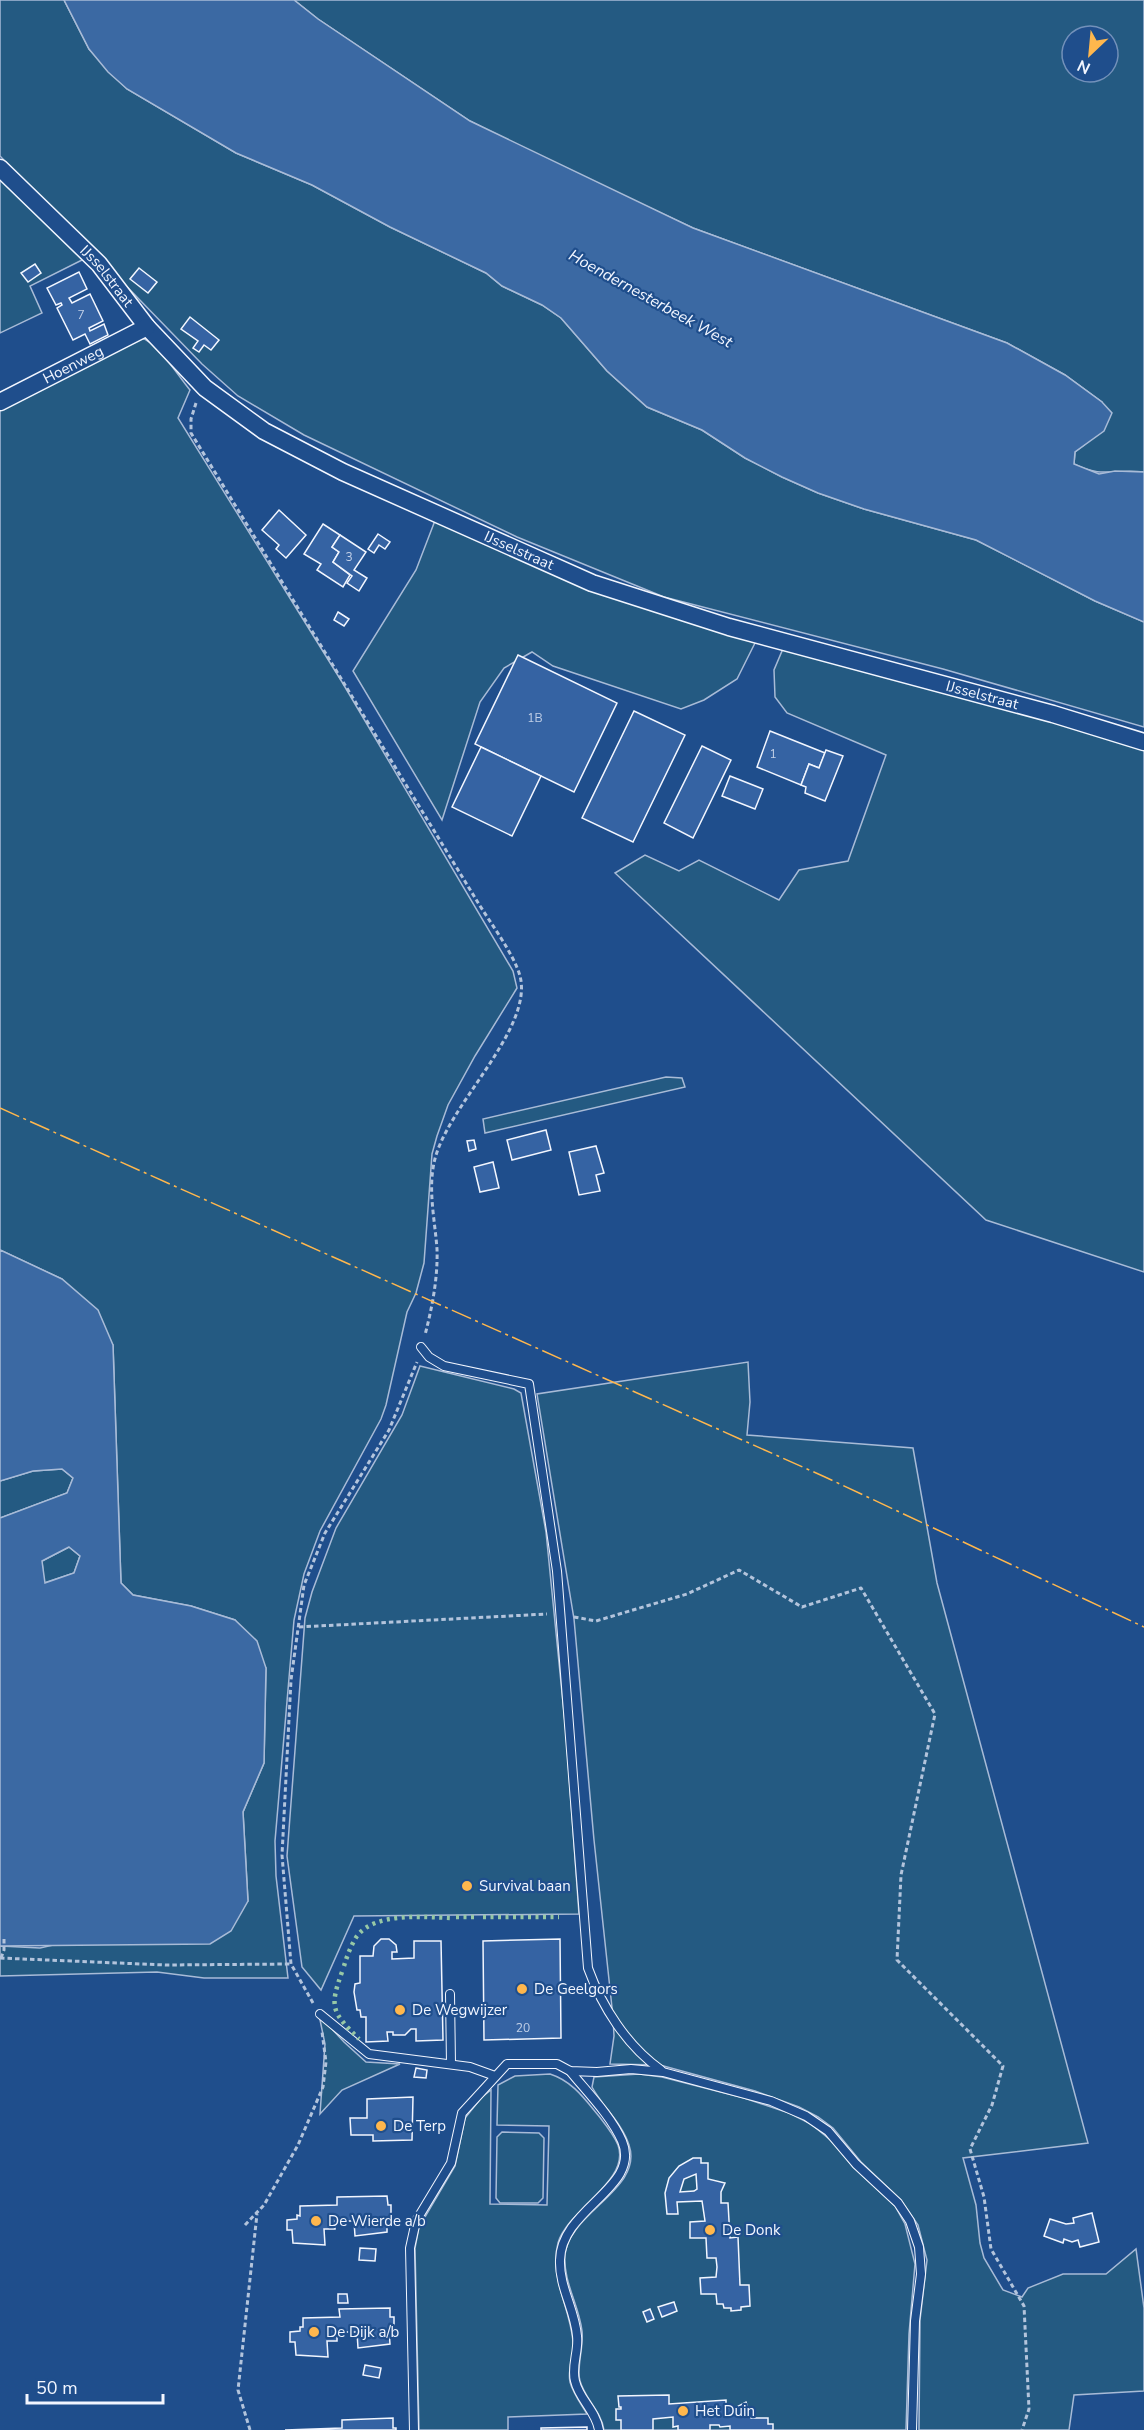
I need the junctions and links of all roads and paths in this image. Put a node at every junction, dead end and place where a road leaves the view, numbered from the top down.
1 (0, 168) edge
2 (147, 327) junction
3 (205, 388) junction
4 (0, 402) edge
5 (1144, 742) edge
6 (421, 1347) junction
7 (561, 1615) junction
8 (298, 1627) junction
9 (4, 1937) dead end
10 (1, 1958) edge
11 (291, 1964) junction
12 (450, 1994) dead end
13 (320, 2014) junction
14 (451, 2064) junction
15 (570, 2071) junction
16 (663, 2072) junction
17 (495, 2076) junction
18 (257, 2212) junction
19 (246, 2225) dead end
20 (250, 2430) edge
21 (414, 2430) edge
22 (599, 2430) edge
23 (912, 2430) edge
24 (1022, 2430) edge

1 - 2 street, IJsselstraat
2 - 3 street, IJsselstraat
2 - 4 street, Hoenweg
3 - 5 street, IJsselstraat
3 - 6 path
6 - 7 lane
6 - 8 path
7 - 8 path
7 - 16 lane
7 - 24 path
8 - 11 path
9 - 10 path
10 - 11 path
11 - 13 path
12 - 14 lane
13 - 14 lane
13 - 18 path
14 - 17 lane
15 - 16 lane
15 - 17 lane
15 - 22 lane
16 - 23 lane
17 - 21 lane
18 - 19 path
18 - 20 path

